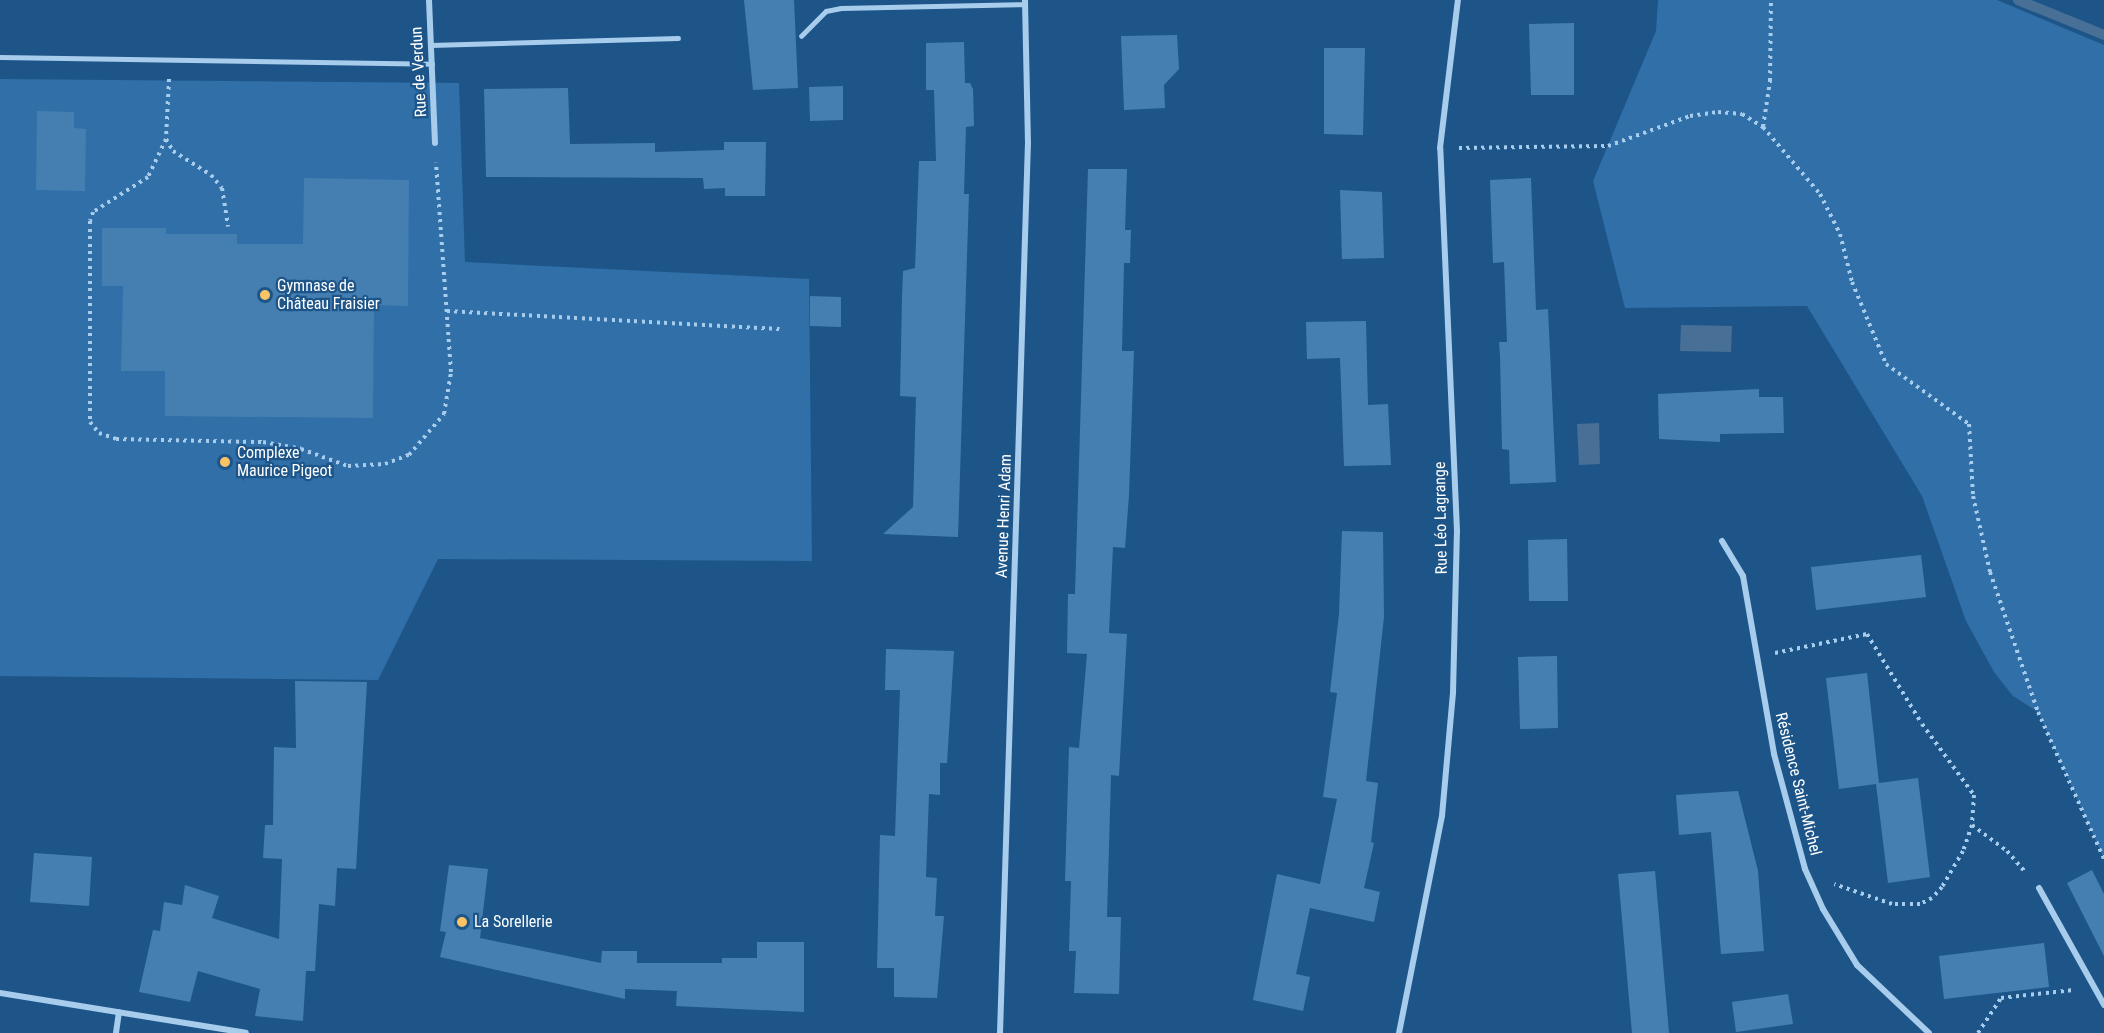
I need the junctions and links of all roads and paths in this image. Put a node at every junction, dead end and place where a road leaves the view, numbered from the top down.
1 (429, 0) edge
2 (1458, 0) edge
3 (1771, 0) edge
4 (1025, 2) edge
5 (801, 36) dead end
6 (678, 38) dead end
7 (431, 45) junction
8 (0, 57) edge
9 (170, 60) junction
10 (432, 64) junction
11 (1763, 127) junction
12 (166, 139) junction
13 (435, 143) joint
14 (1440, 148) junction
15 (228, 227) dead end
16 (447, 312) junction
17 (780, 329) dead end
18 (1722, 541) dead end
19 (1757, 657) junction
20 (1972, 825) junction
21 (2104, 859) edge
22 (1808, 875) junction
23 (2039, 888) joint
24 (2096, 988) junction
25 (0, 993) edge
26 (2104, 1005) edge
27 (119, 1012) junction
28 (116, 1033) edge
29 (246, 1033) edge
30 (1000, 1033) edge
31 (1399, 1033) edge
32 (1929, 1033) edge
33 (1978, 1033) edge

1 - 7 street, Rue de Verdun
2 - 14 street, Rue Léo Lagrange
3 - 11 path
4 - 5 lane
4 - 30 street, Avenue Henri Adam
6 - 7 lane
7 - 10 street, Rue de Verdun
8 - 9 lane
9 - 10 lane
9 - 12 path
10 - 13 street, Rue de Verdun
11 - 14 path
11 - 21 path
12 - 15 path
12 - 16 path
13 - 16 path
14 - 31 street, Rue Léo Lagrange
16 - 17 path
18 - 19 street, Résidence Saint-Michel
19 - 20 path
19 - 22 street, Résidence Saint-Michel
20 - 22 path
20 - 23 path
22 - 32 street, Résidence Saint-Michel
23 - 24 street
24 - 26 street
24 - 33 path
25 - 27 street
27 - 28 street
27 - 29 street

